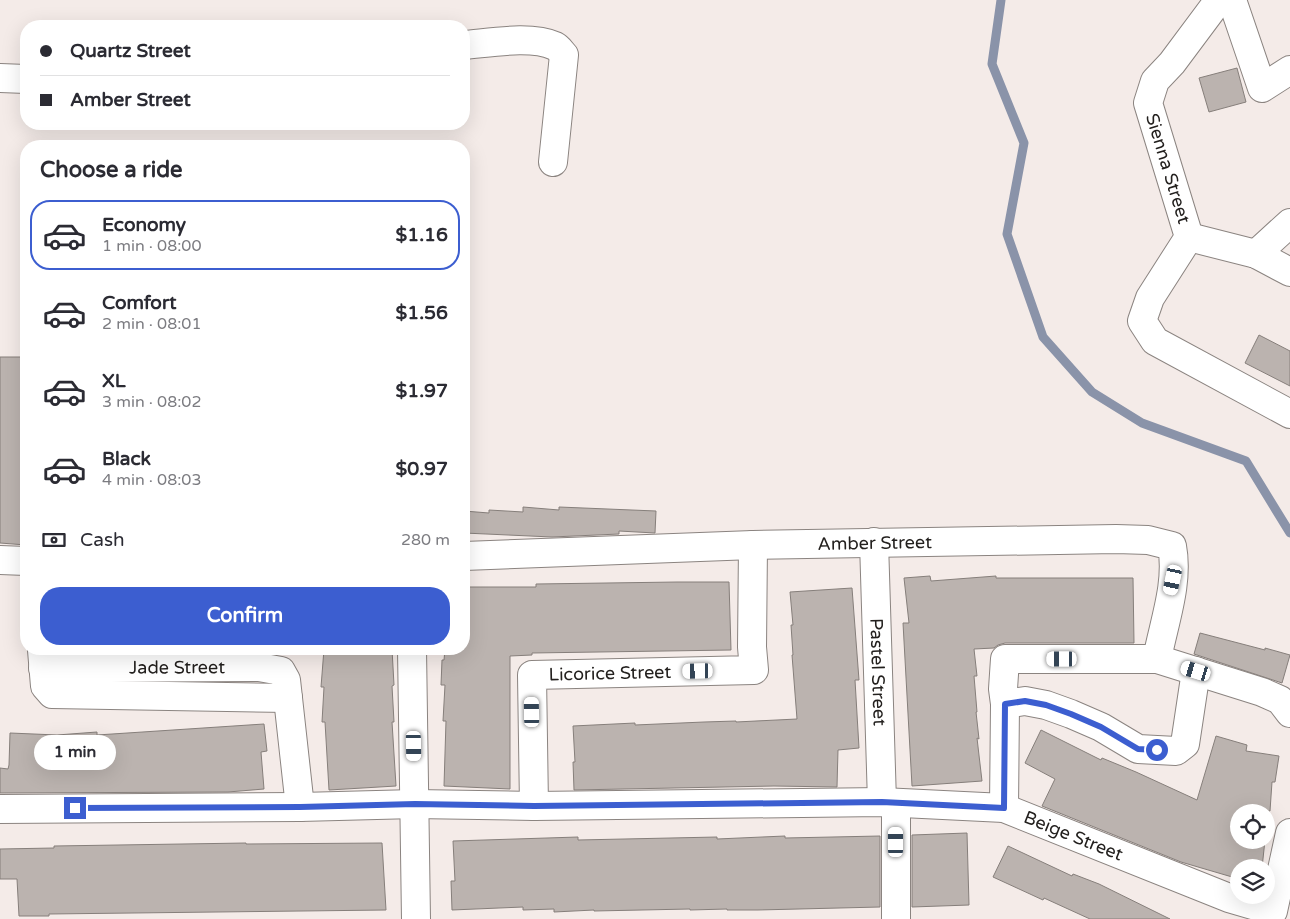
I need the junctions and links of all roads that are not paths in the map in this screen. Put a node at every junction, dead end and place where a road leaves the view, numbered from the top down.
1 (1219, 0) edge
2 (1232, 0) edge
3 (470, 45) edge
4 (1290, 70) edge
5 (0, 78) edge
6 (20, 79) edge
7 (553, 162) dead end
8 (1290, 223) edge
9 (1189, 237) junction
10 (1256, 254) junction
11 (1290, 272) edge
12 (1290, 414) edge
13 (874, 542) junction
14 (753, 545) junction
15 (470, 556) edge
16 (0, 560) edge
17 (20, 561) edge
18 (412, 655) edge
19 (42, 658) edge
20 (1157, 659) junction
21 (1196, 671) junction
22 (1005, 704) junction
23 (1290, 713) edge
24 (890, 803) junction
25 (415, 804) junction
26 (534, 806) junction
27 (300, 807) junction
28 (1004, 808) junction
29 (0, 809) edge
30 (1290, 833) edge
31 (416, 919) edge
32 (896, 919) edge

1 - 9 street, Sienna Street
2 - 4 street
3 - 7 street
5 - 6 street
8 - 10 street
9 - 10 street
9 - 12 street, Sienna Street
10 - 11 street
13 - 14 street, Amber Street
13 - 20 street, Amber Street
13 - 24 street, Pastel Street
14 - 15 street, Amber Street
14 - 26 street, Licorice Street
16 - 17 street
18 - 25 street
19 - 27 street, Jade Street
20 - 21 street
20 - 22 street
21 - 22 street
21 - 23 street
22 - 28 street
24 - 26 street, Beige Street
24 - 28 street, Beige Street
24 - 32 street, Pastel Street
25 - 26 street, Beige Street
25 - 27 street
25 - 31 street
27 - 29 street
28 - 30 street, Beige Street

